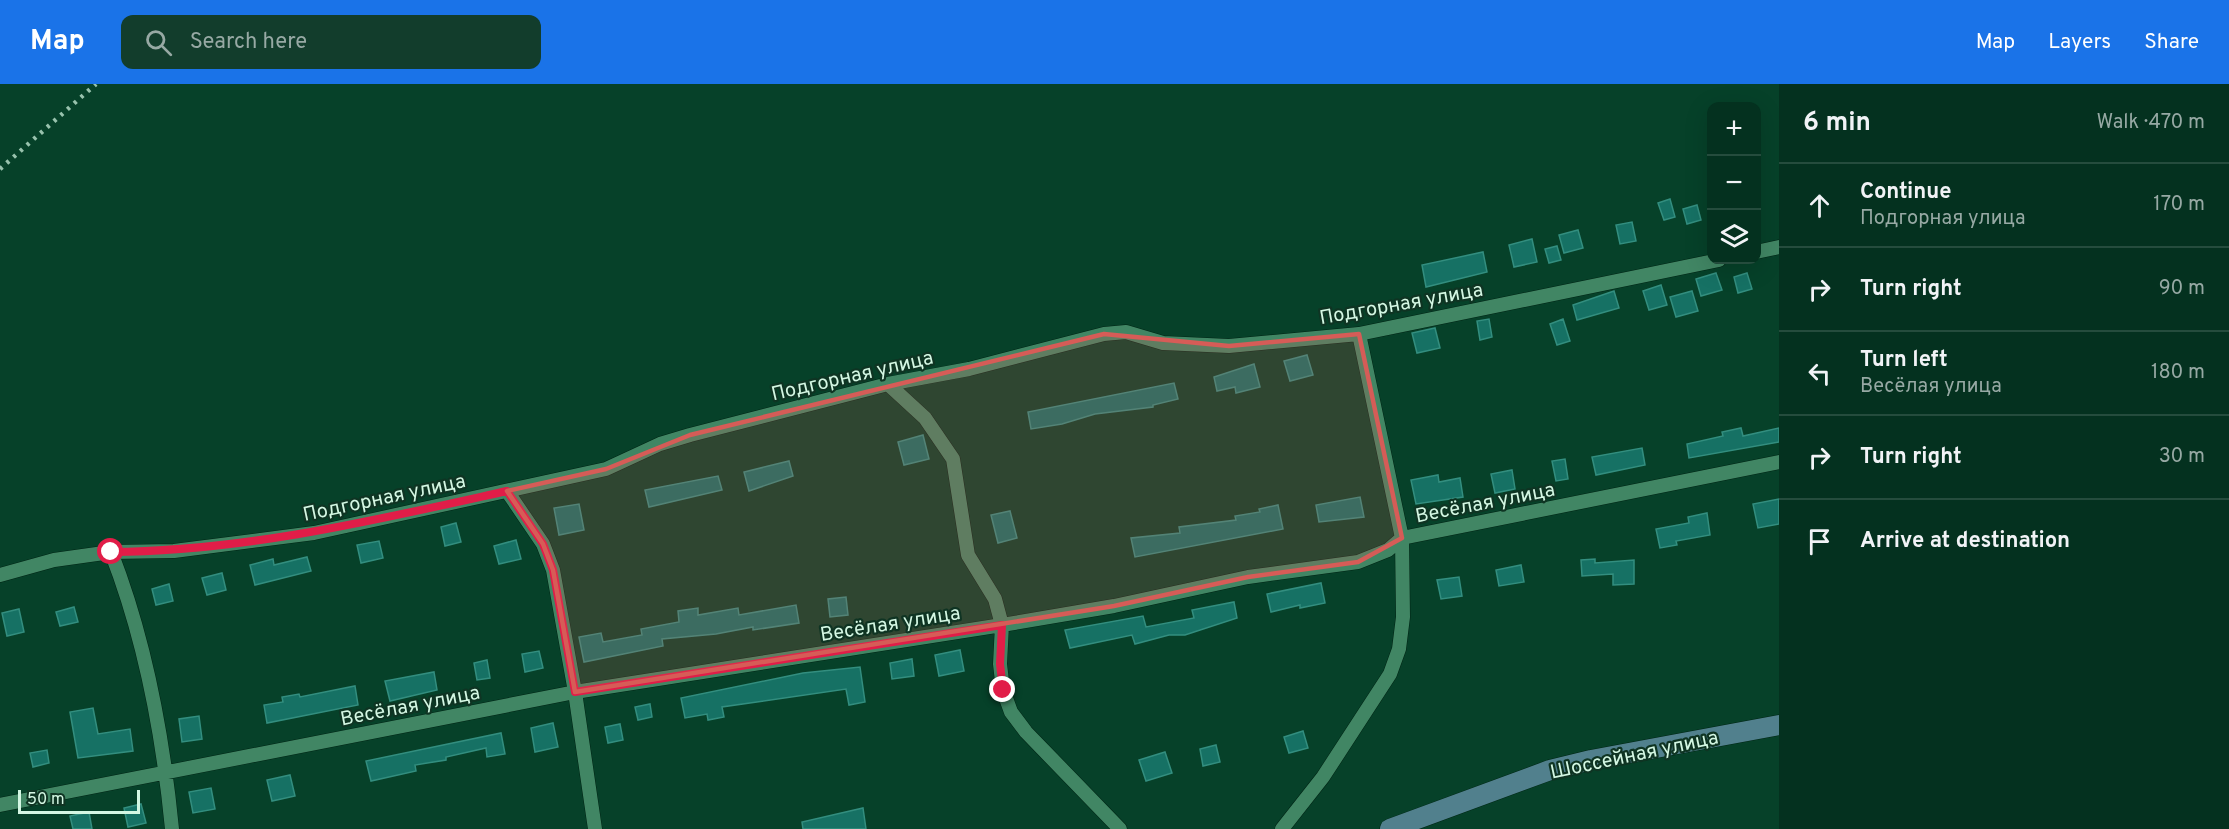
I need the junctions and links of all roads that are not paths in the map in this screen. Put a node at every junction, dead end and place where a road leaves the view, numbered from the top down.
1 (1779, 247) edge
2 (1761, 251) edge
3 (1707, 262) edge
4 (1359, 334) junction
5 (888, 384) junction
6 (1779, 462) edge
7 (507, 491) junction
8 (1402, 538) junction
9 (111, 552) junction
10 (0, 575) edge
11 (1002, 625) junction
12 (575, 692) junction
13 (1779, 726) edge
14 (166, 773) junction
15 (0, 806) edge
16 (172, 829) edge
17 (595, 829) edge
18 (1120, 829) edge
19 (1282, 829) edge
20 (1390, 829) edge

1 - 2 street
3 - 4 street, Подгорная улица
4 - 5 street, Подгорная улица
4 - 8 street
5 - 7 street, Подгорная улица
5 - 11 street
6 - 8 street, Весёлая улица
7 - 9 street, Подгорная улица
7 - 12 street
8 - 11 street, Весёлая улица
8 - 19 street
9 - 10 street, Подгорная улица
9 - 14 street
11 - 12 street, Весёлая улица
11 - 18 street
12 - 14 street, Весёлая улица
12 - 17 street
13 - 20 main road, Шоссейная улица
14 - 15 street, Весёлая улица
14 - 16 street

